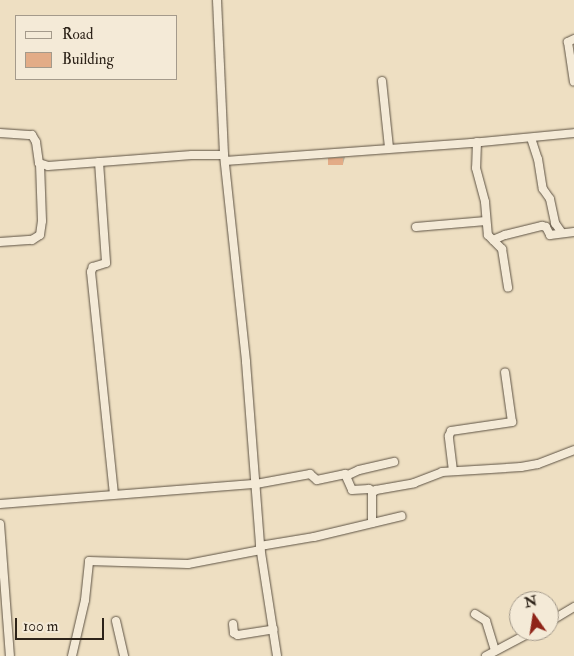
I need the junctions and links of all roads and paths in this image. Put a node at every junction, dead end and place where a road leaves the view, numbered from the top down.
1 (217, 0) edge
2 (574, 38) edge
3 (382, 81) dead end
4 (574, 82) edge
5 (0, 133) edge
6 (574, 133) edge
7 (531, 138) junction
8 (477, 142) junction
9 (389, 148) junction
10 (225, 158) junction
11 (99, 162) junction
12 (40, 165) junction
13 (486, 221) junction
14 (416, 227) dead end
15 (574, 232) edge
16 (562, 233) junction
17 (493, 240) junction
18 (0, 242) edge
19 (508, 288) dead end
20 (505, 372) dead end
21 (574, 450) edge
22 (394, 462) dead end
23 (453, 471) junction
24 (346, 476) junction
25 (256, 484) junction
26 (374, 492) junction
27 (114, 494) junction
28 (0, 504) edge
29 (402, 516) dead end
30 (372, 523) junction
31 (0, 524) edge
32 (261, 548) junction
33 (574, 608) edge
34 (475, 614) dead end
35 (559, 616) edge
36 (116, 620) dead end
37 (233, 624) dead end
38 (274, 629) junction
39 (514, 641) edge
40 (496, 651) junction
41 (10, 656) edge
42 (72, 656) edge
43 (124, 656) edge
44 (277, 656) edge
45 (486, 656) edge

1 - 10 street
2 - 4 street
3 - 9 street
5 - 12 street
6 - 7 street
7 - 8 street
7 - 16 street
8 - 9 street
8 - 13 street
9 - 10 street
10 - 11 street
10 - 25 street
11 - 12 street
11 - 27 street
12 - 18 street
13 - 14 street
13 - 17 street
15 - 16 street
16 - 17 street
17 - 19 street
20 - 23 street
21 - 23 street
22 - 24 street
23 - 26 street
24 - 25 street
24 - 26 street
25 - 27 street
25 - 32 street
26 - 30 street
27 - 28 street
29 - 30 street
30 - 32 street
31 - 41 street
32 - 38 street
32 - 42 street
33 - 35 street
34 - 40 street
36 - 43 street
37 - 38 street
38 - 44 street
39 - 40 street
40 - 45 street

